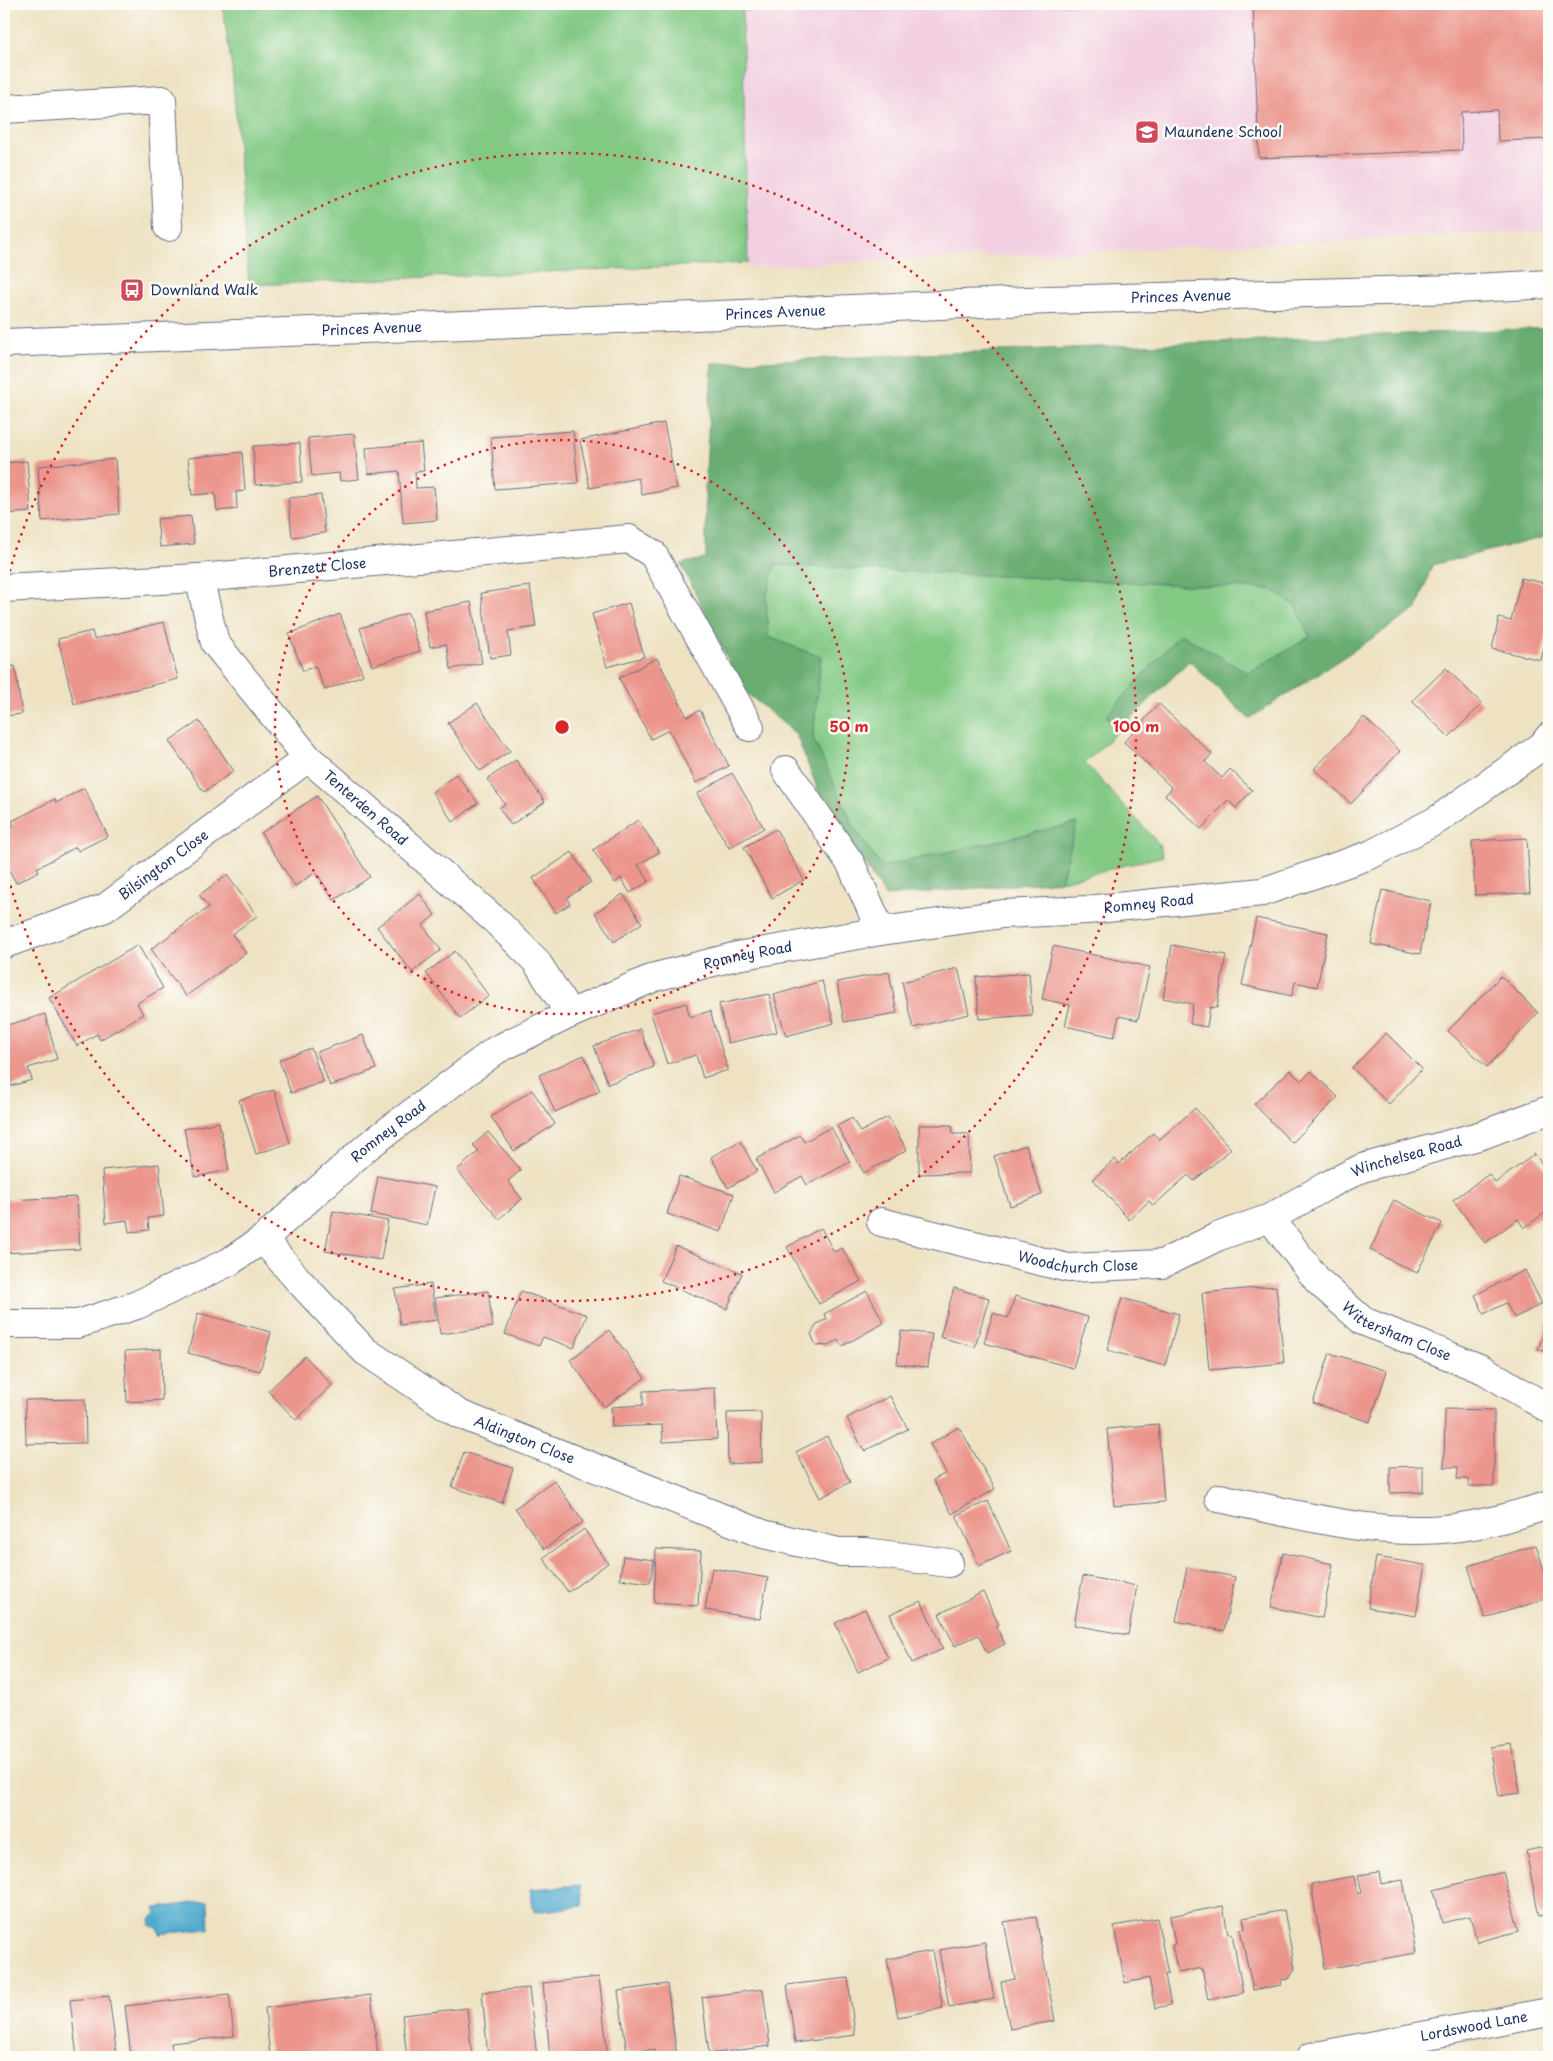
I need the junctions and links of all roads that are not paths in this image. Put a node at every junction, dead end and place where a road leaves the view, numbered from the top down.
1 (4, 109) edge
2 (168, 227) dead end
3 (1549, 284) edge
4 (4, 343) edge
5 (199, 578) junction
6 (4, 588) edge
7 (750, 726) dead end
8 (1547, 746) edge
9 (308, 758) junction
10 (786, 770) dead end
11 (881, 930) junction
12 (4, 944) edge
13 (570, 1014) junction
14 (1549, 1110) edge
15 (1270, 1218) junction
16 (881, 1222) dead end
17 (263, 1239) junction
18 (4, 1324) edge
19 (1549, 1409) edge
20 (1219, 1498) dead end
21 (1549, 1505) edge
22 (950, 1563) dead end
23 (1549, 2012) edge
24 (1354, 2054) edge
25 (1311, 2057) edge

1 - 2 street
3 - 4 street, Princes Avenue
5 - 6 street, Brenzett Close
5 - 7 street, Brenzett Close
5 - 9 street, Tenterden Road
8 - 11 street, Romney Road
9 - 12 street, Bilsington Close
9 - 13 street, Tenterden Road
10 - 11 street
11 - 13 street, Romney Road
13 - 17 street, Romney Road
14 - 15 street, Winchelsea Road
15 - 16 street, Woodchurch Close
15 - 19 street, Wittersham Close
17 - 18 street, Romney Road
17 - 22 street, Aldington Close
20 - 21 street
23 - 24 street, Lordswood Lane
24 - 25 street, Lordswood Lane

